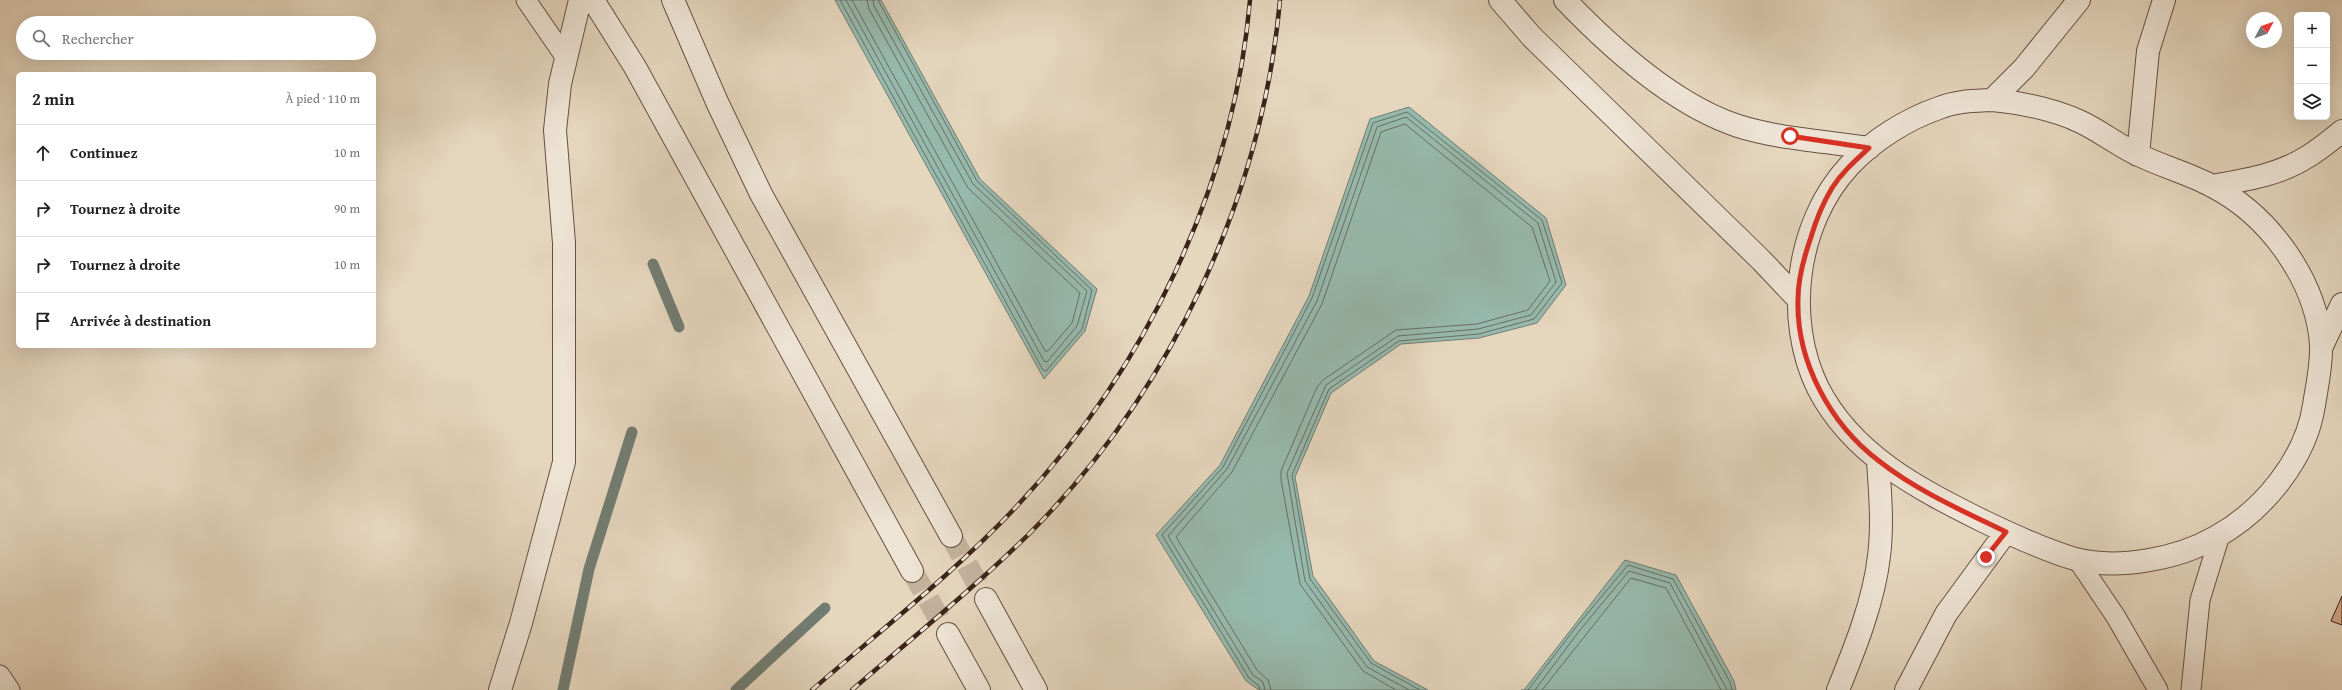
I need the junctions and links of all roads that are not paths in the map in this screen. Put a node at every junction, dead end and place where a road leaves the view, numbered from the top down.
1 (526, 0) edge
2 (580, 0) edge
3 (593, 0) edge
4 (673, 0) edge
5 (1500, 0) edge
6 (1565, 0) edge
7 (2079, 0) edge
8 (2164, 0) edge
9 (566, 58) junction
10 (1992, 100) junction
11 (2342, 131) edge
12 (1869, 148) junction
13 (2138, 155) junction
14 (2212, 186) junction
15 (1798, 299) junction
16 (2342, 304) edge
17 (2321, 348) junction
18 (1878, 461) junction
19 (2006, 532) junction
20 (2220, 535) junction
21 (950, 536) tunnel mouth
22 (2077, 559) junction
23 (912, 571) tunnel mouth
24 (986, 599) tunnel mouth
25 (948, 634) tunnel mouth
26 (0, 675) edge
27 (10, 690) edge
28 (500, 690) edge
29 (979, 690) edge
30 (1036, 690) edge
31 (1838, 690) edge
32 (1906, 690) edge
33 (2158, 690) edge
34 (2191, 690) edge

1 - 9 lane
2 - 9 street
3 - 23 street
4 - 21 street
5 - 15 street
6 - 12 street
7 - 10 street
8 - 13 street
9 - 28 street
10 - 12 street
10 - 13 street
11 - 14 street
12 - 15 street
13 - 14 street
14 - 17 street
15 - 18 street
16 - 17 street
17 - 20 street
18 - 19 street
18 - 31 street
19 - 22 street
19 - 32 street
20 - 22 street
20 - 34 lane
22 - 33 lane
24 - 30 street
25 - 29 street
26 - 27 lane

